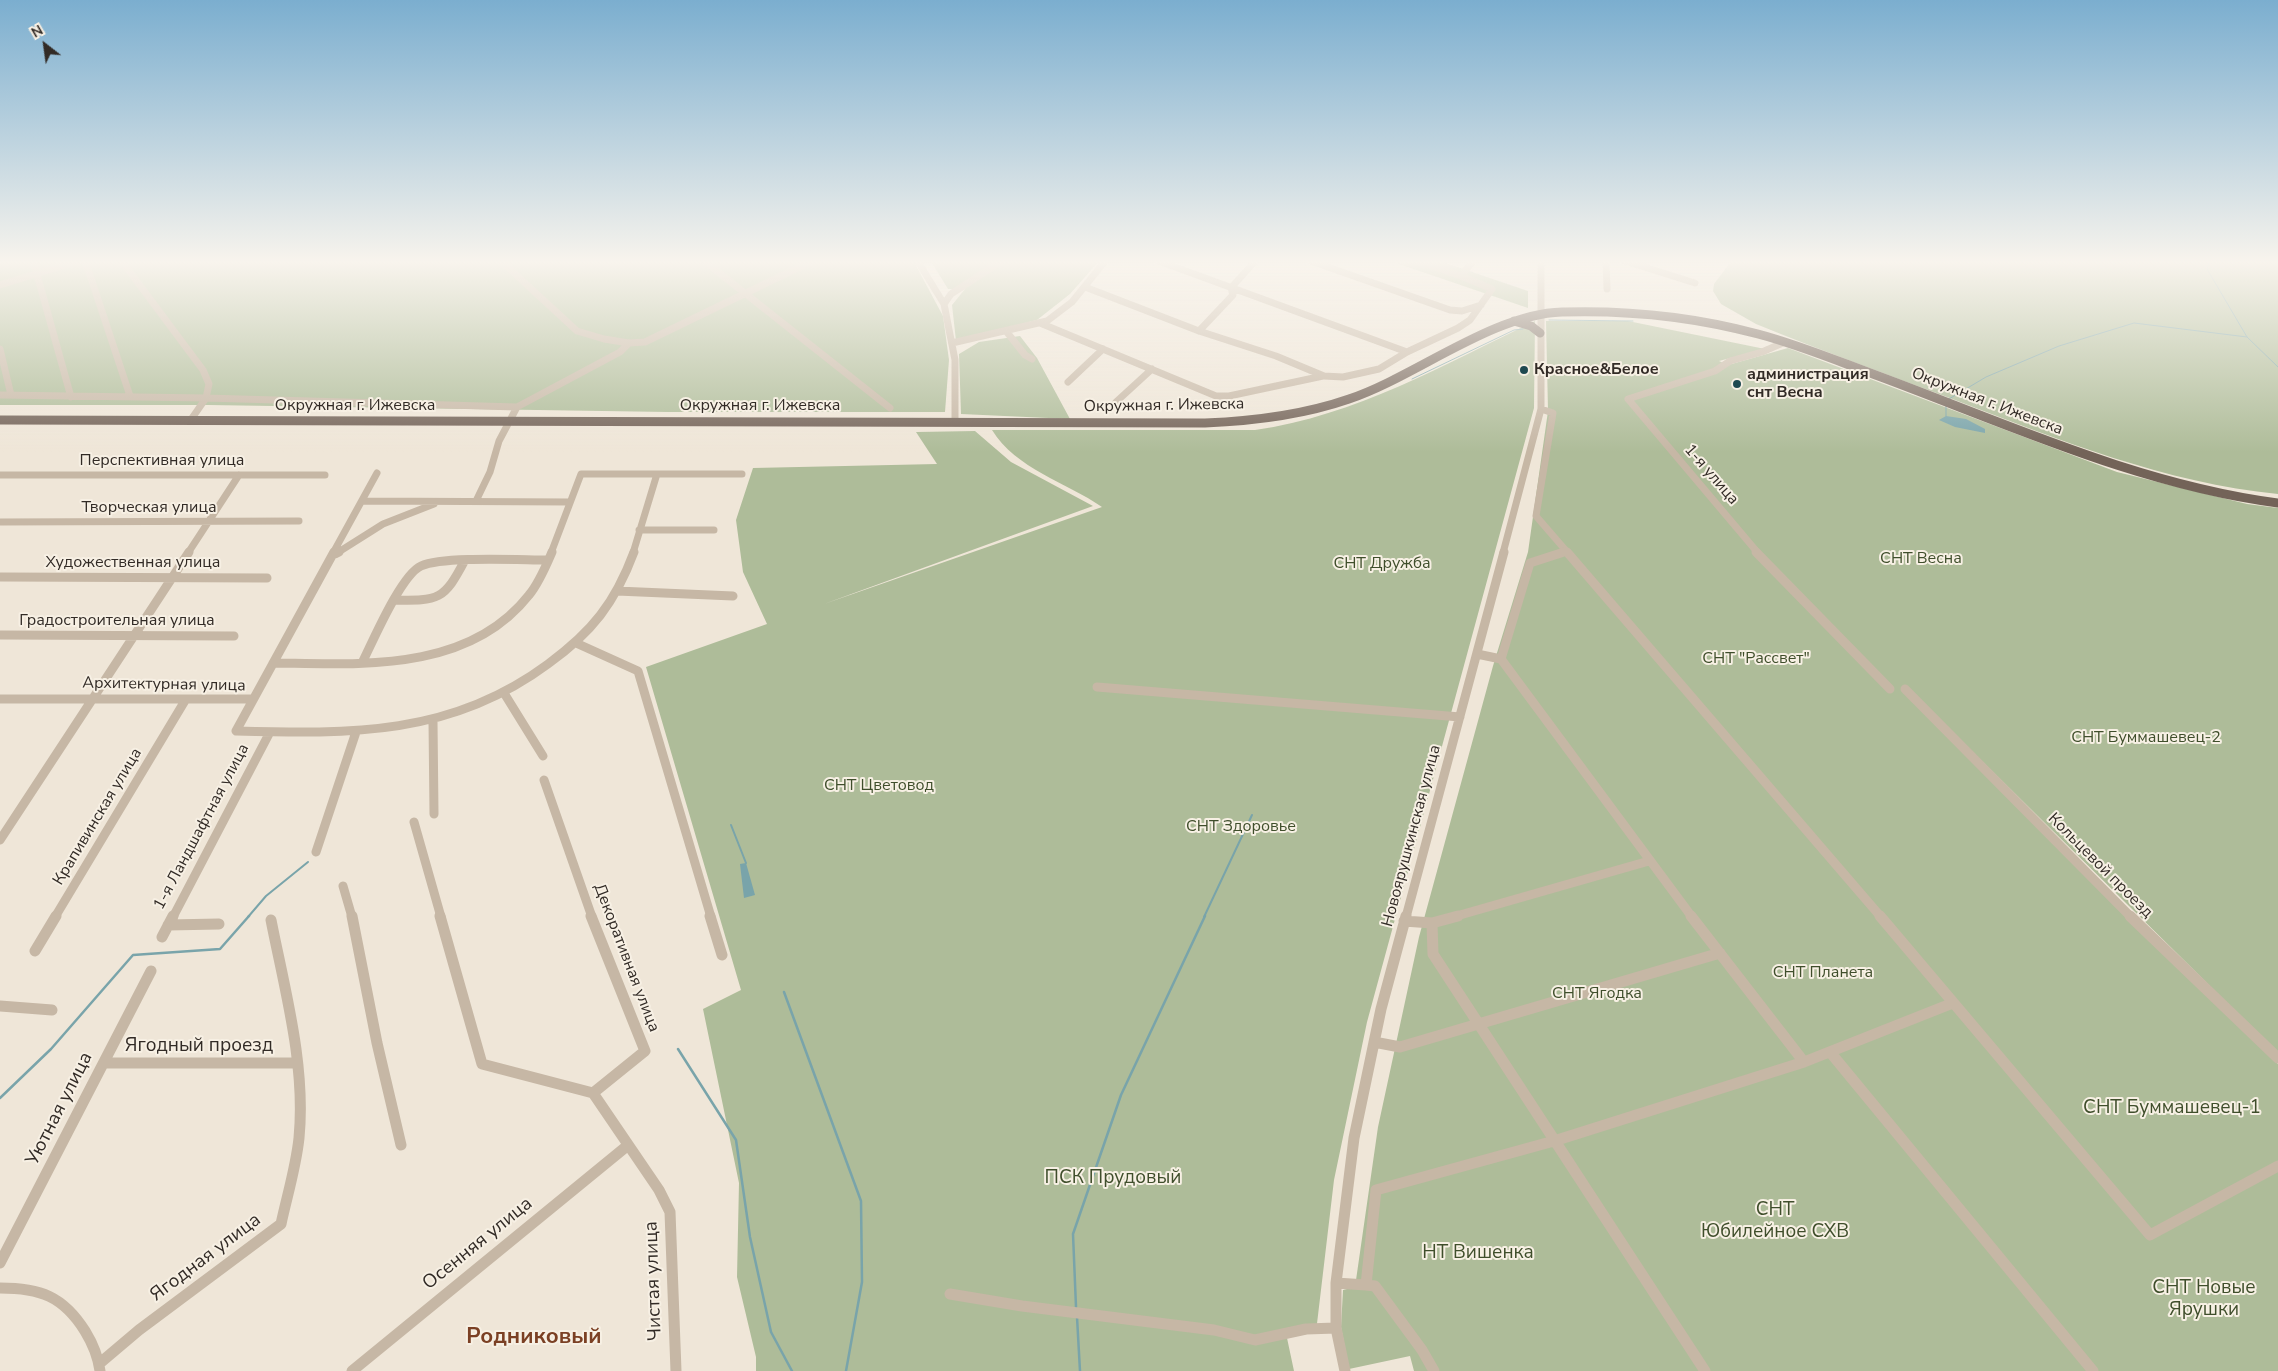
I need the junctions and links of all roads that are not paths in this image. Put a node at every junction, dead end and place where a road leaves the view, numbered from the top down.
1 (51, 324) edge
2 (106, 324) edge
3 (169, 324) edge
4 (569, 324) edge
5 (683, 324) edge
6 (783, 324) edge
7 (948, 324) edge
8 (1036, 324) edge
9 (1042, 324) edge
10 (1183, 324) edge
11 (1205, 324) edge
12 (1330, 324) edge
13 (1463, 324) edge
14 (1508, 324) edge
15 (1524, 324) edge
16 (1540, 324) edge
17 (1715, 324) edge
18 (1199, 330) junction
19 (1006, 331) junction
20 (1540, 333) junction
21 (1785, 342) junction
22 (629, 343) junction
23 (952, 343) junction
24 (0, 349) edge
25 (1103, 349) junction
26 (1407, 352) junction
27 (1032, 359) dead end
28 (1152, 369) junction
29 (1324, 376) junction
30 (1068, 382) dead end
31 (0, 395) edge
32 (11, 395) junction
33 (130, 396) junction
34 (71, 397) junction
35 (206, 398) junction
36 (1116, 402) dead end
37 (517, 407) junction
38 (890, 408) dead end
39 (1541, 409) junction
40 (0, 420) edge
41 (190, 420) junction
42 (509, 421) junction
43 (954, 421) junction
44 (378, 473) dead end
45 (657, 474) junction
46 (742, 474) dead end
47 (0, 475) edge
48 (239, 475) junction
49 (325, 475) dead end
50 (362, 501) junction
51 (441, 501) junction
52 (476, 501) junction
53 (570, 502) junction
54 (2278, 503) edge
55 (299, 521) dead end
56 (0, 522) edge
57 (209, 522) junction
58 (639, 530) junction
59 (714, 530) dead end
60 (1566, 551) junction
61 (332, 556) junction
62 (465, 560) junction
63 (547, 560) junction
64 (0, 577) edge
65 (267, 578) dead end
66 (171, 579) junction
67 (617, 591) junction
68 (733, 596) dead end
69 (394, 600) junction
70 (0, 635) edge
71 (234, 636) dead end
72 (133, 637) junction
73 (576, 643) junction
74 (1478, 654) junction
75 (1502, 660) junction
76 (273, 663) junction
77 (362, 663) junction
78 (1097, 687) dead end
79 (1890, 689) dead end
80 (1905, 689) dead end
81 (504, 693) junction
82 (95, 698) junction
83 (0, 699) edge
84 (186, 699) junction
85 (253, 699) junction
86 (1460, 717) junction
87 (433, 721) junction
88 (270, 732) junction
89 (356, 732) junction
90 (543, 756) dead end
91 (544, 780) dead end
92 (434, 814) dead end
93 (414, 822) dead end
94 (0, 840) edge
95 (316, 852) dead end
96 (1650, 862) junction
97 (343, 886) dead end
98 (271, 920) dead end
99 (1404, 921) junction
100 (1432, 923) junction
101 (219, 924) dead end
102 (168, 925) junction
103 (162, 937) dead end
104 (35, 951) dead end
105 (1720, 953) junction
106 (722, 954) dead end
107 (151, 971) dead end
108 (1952, 1004) junction
109 (0, 1006) edge
110 (52, 1010) dead end
111 (1479, 1025) junction
112 (1374, 1042) junction
113 (1830, 1052) junction
114 (2278, 1058) edge
115 (1804, 1062) junction
116 (104, 1063) junction
117 (295, 1063) junction
118 (593, 1093) junction
119 (1554, 1141) junction
120 (401, 1145) dead end
121 (627, 1146) junction
122 (2278, 1166) edge
123 (0, 1263) edge
124 (1336, 1283) junction
125 (1366, 1285) junction
126 (0, 1288) edge
127 (950, 1294) dead end
128 (1336, 1328) junction
129 (100, 1367) edge
130 (352, 1371) edge
131 (676, 1371) edge
132 (1346, 1371) edge
133 (1434, 1371) edge
134 (1705, 1371) edge
135 (2093, 1371) edge

1 - 34 street
2 - 33 street
3 - 35 street
4 - 22 street
5 - 22 street
6 - 38 street
7 - 23 street
8 - 19 street
9 - 25 street
10 - 18 street
11 - 18 street
12 - 26 street
13 - 26 street
14 - 43 main road, Окружная г. Ижевска
15 - 20 main road
16 - 20 street, Новоярушкинская улица
17 - 21 main road, Окружная г. Ижевска
18 - 29 street
19 - 23 street
19 - 27 street
20 - 39 street, Новоярушкинская улица
21 - 54 main road, Окружная г. Ижевска
21 - 79 street, 1-я улица
22 - 37 street
23 - 43 street
24 - 32 street
25 - 28 street
25 - 30 street
26 - 29 street
28 - 29 street
28 - 36 street
31 - 32 street
32 - 34 street
33 - 34 street
33 - 35 street
35 - 37 street
35 - 41 street
37 - 42 street
39 - 60 street
39 - 74 street, Новоярушкинская улица
40 - 41 main road, Окружная г. Ижевска
41 - 42 main road, Окружная г. Ижевска
42 - 43 main road, Окружная г. Ижевска
42 - 52 street
44 - 50 street
45 - 46 street
45 - 53 street
45 - 58 street, Архитектурная улица
47 - 48 street, Перспективная улица
48 - 49 street, Перспективная улица
48 - 57 street
50 - 51 street
50 - 61 street
51 - 52 street
51 - 61 street
52 - 53 street
53 - 63 street
55 - 57 street, Творческая улица
56 - 57 street, Творческая улица
57 - 66 street
58 - 59 street
58 - 67 street, Архитектурная улица
60 - 75 street
60 - 108 street
61 - 76 street
62 - 63 street
62 - 69 street
62 - 69 street
63 - 77 street
64 - 66 street, Художественная улица
65 - 66 street, Художественная улица
66 - 72 street
67 - 68 street
67 - 73 street, Архитектурная улица
69 - 77 street
70 - 72 street, Градостроительная улица
71 - 72 street, Градостроительная улица
72 - 82 street
73 - 81 street, Архитектурная улица
73 - 106 street
74 - 75 street
74 - 86 street, Новоярушкинская улица
75 - 96 street
76 - 77 street
76 - 85 street
78 - 86 street
80 - 114 street, Кольцевой проезд
81 - 87 street, Архитектурная улица
81 - 90 street
82 - 83 street, Архитектурная улица
82 - 84 street, Архитектурная улица
82 - 94 street
84 - 85 street, Архитектурная улица
84 - 104 street, Крапивинская улица
85 - 88 street, Архитектурная улица
86 - 99 street, Новоярушкинская улица
87 - 89 street, Архитектурная улица
87 - 92 street
88 - 89 street, Архитектурная улица
88 - 102 street, 1-я Ландшафтная улица
89 - 95 street
91 - 118 street, Декоративная улица
93 - 118 street
96 - 100 street
96 - 105 street
97 - 120 street
98 - 117 street, Ягодная улица
99 - 100 street
99 - 112 street, Новоярушкинская улица
100 - 111 street
101 - 102 street
102 - 103 street, 1-я Ландшафтная улица
105 - 111 street
105 - 115 street
107 - 116 street, Уютная улица
108 - 113 street
108 - 122 street
109 - 110 street
111 - 112 street
111 - 119 street
112 - 124 street, Новоярушкинская улица
113 - 115 street
113 - 135 street
115 - 119 street
116 - 117 street, Ягодный проезд
116 - 123 street, Уютная улица
117 - 129 street, Ягодная улица
118 - 121 street, Чистая улица
119 - 125 street
119 - 134 street
121 - 130 street, Осенняя улица
121 - 131 street, Чистая улица
124 - 125 street
124 - 128 street, Новоярушкинская улица
125 - 133 street
126 - 129 street
127 - 128 street
128 - 132 street, Новоярушкинская улица

